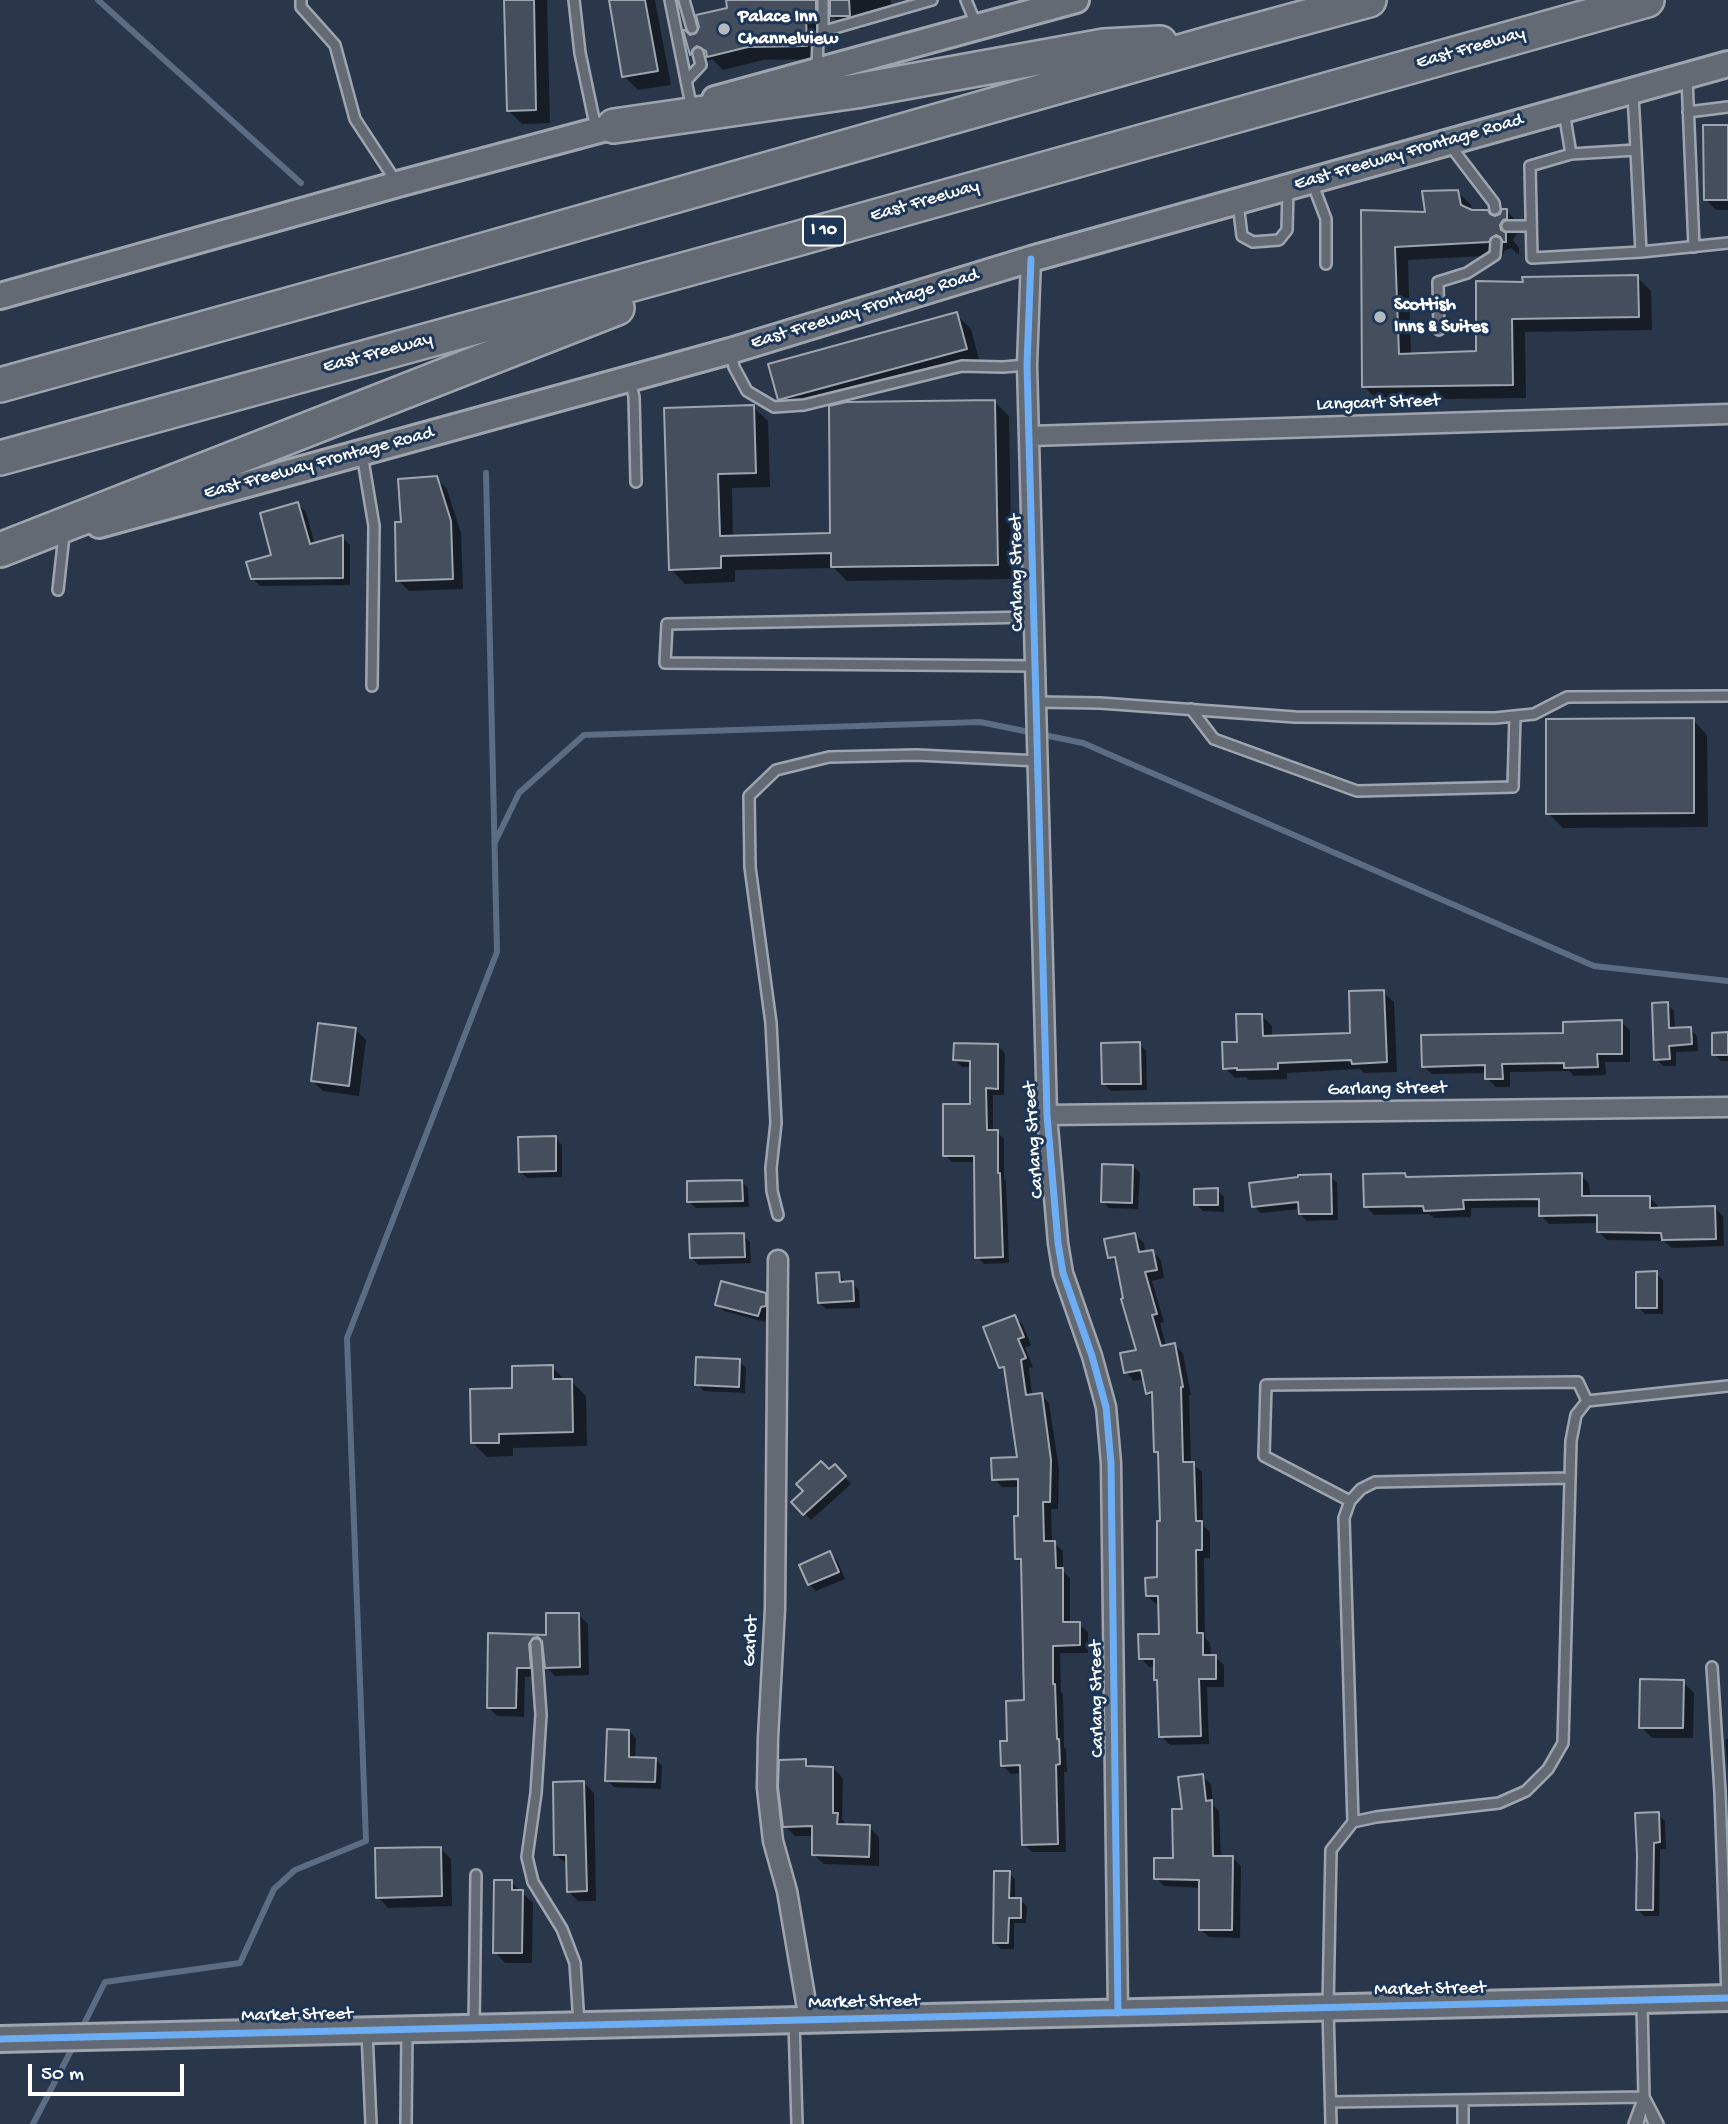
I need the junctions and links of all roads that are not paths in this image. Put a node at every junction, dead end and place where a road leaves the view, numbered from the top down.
1 (301, 0) edge
2 (574, 0) edge
3 (670, 0) edge
4 (684, 0) edge
5 (823, 0) edge
6 (932, 0) edge
7 (966, 0) edge
8 (1076, 0) edge
9 (1369, 0) edge
10 (1647, 0) edge
11 (977, 27) junction
12 (692, 28) dead end
13 (823, 34) junction
14 (1225, 39) junction
15 (698, 53) dead end
16 (1728, 64) edge
17 (817, 71) junction
18 (1687, 77) junction
19 (686, 81) junction
20 (1633, 91) junction
21 (691, 105) junction
22 (1728, 107) edge
23 (1564, 110) junction
24 (1688, 113) junction
25 (605, 129) junction
26 (1448, 142) junction
27 (1636, 150) junction
28 (1572, 154) junction
29 (1312, 180) junction
30 (398, 184) junction
31 (1288, 187) junction
32 (1238, 201) junction
33 (1495, 209) dead end
34 (1507, 226) dead end
35 (1531, 226) junction
36 (796, 239) junction
37 (1496, 242) dead end
38 (1728, 243) edge
39 (1695, 247) junction
40 (1641, 252) junction
41 (1031, 259) junction
42 (1326, 264) dead end
43 (0, 296) edge
44 (1438, 330) dead end
45 (730, 351) junction
46 (1027, 365) junction
47 (630, 379) junction
48 (0, 385) edge
49 (1728, 414) edge
50 (1030, 436) junction
51 (362, 452) junction
52 (0, 458) edge
53 (636, 482) dead end
54 (64, 535) junction
55 (0, 551) edge
56 (58, 590) dead end
57 (1034, 617) junction
58 (1036, 666) junction
59 (372, 686) dead end
60 (1728, 696) edge
61 (1036, 702) junction
62 (1191, 709) junction
63 (1515, 716) junction
64 (1039, 761) junction
65 (1728, 1107) edge
66 (1047, 1115) junction
67 (778, 1215) dead end
68 (778, 1259) dead end
69 (1728, 1386) edge
70 (1587, 1401) junction
71 (1570, 1478) junction
72 (1350, 1502) junction
73 (537, 1644) dead end
74 (1713, 1667) dead end
75 (1353, 1822) junction
76 (476, 1875) dead end
77 (1727, 1998) edge
78 (1642, 2001) junction
79 (1328, 2008) junction
80 (1118, 2013) junction
81 (801, 2020) junction
82 (579, 2026) junction
83 (474, 2028) junction
84 (407, 2029) junction
85 (367, 2031) junction
86 (0, 2039) edge
87 (1644, 2097) junction
88 (1463, 2100) junction
89 (1331, 2102) junction
90 (371, 2124) edge
91 (406, 2124) edge
92 (797, 2124) edge
93 (1331, 2124) edge
94 (1463, 2124) edge
95 (1646, 2124) edge

1 - 30 lane
2 - 25 lane
3 - 19 lane
4 - 12 lane
5 - 13 lane
6 - 13 lane
7 - 11 lane
8 - 11 main road
9 - 14 highway
10 - 36 highway, East Freeway / I 10
11 - 17 main road
13 - 17 lane
14 - 25 highway
14 - 48 highway
15 - 19 lane
16 - 18 main road, East Freeway Frontage Road
17 - 21 main road
18 - 20 main road, East Freeway Frontage Road
18 - 24 lane
19 - 21 lane
20 - 23 main road, East Freeway Frontage Road
20 - 27 lane
21 - 25 main road
22 - 24 lane
23 - 26 main road, East Freeway Frontage Road
23 - 28 lane
24 - 39 lane
25 - 30 main road
26 - 29 main road, East Freeway Frontage Road
26 - 33 lane
27 - 28 lane
27 - 40 lane
28 - 35 lane
29 - 31 main road, East Freeway Frontage Road
29 - 42 lane
30 - 43 main road
31 - 32 main road, East Freeway Frontage Road
31 - 32 lane
32 - 41 main road, East Freeway Frontage Road
34 - 35 lane
35 - 40 lane
36 - 52 highway, East Freeway / I 10
36 - 55 highway
37 - 44 lane
38 - 39 lane
39 - 40 lane
41 - 45 main road, East Freeway Frontage Road
41 - 46 street, Carlang Street
45 - 46 lane
45 - 47 main road, East Freeway Frontage Road
46 - 50 street, Carlang Street
47 - 51 main road, East Freeway Frontage Road
47 - 53 lane
49 - 50 street, Langcart Street
50 - 57 street, Carlang Street
51 - 54 main road, East Freeway Frontage Road
51 - 59 lane
54 - 55 main road, East Freeway Frontage Road
54 - 56 lane
57 - 58 street, Carlang Street
57 - 58 lane
58 - 61 street, Carlang Street
60 - 63 lane
61 - 62 lane
61 - 64 street, Carlang Street
62 - 63 lane
62 - 63 lane
64 - 66 street, Carlang Street
64 - 67 lane
65 - 66 street, Garlang Street
66 - 80 street, Carlang Street
68 - 81 street, Garlot
69 - 70 lane
70 - 71 lane
70 - 72 lane
71 - 72 lane
71 - 75 lane
72 - 75 lane
73 - 82 lane
74 - 77 lane
75 - 79 lane
76 - 83 lane
77 - 78 main road, Market Street
78 - 79 main road, Market Street
78 - 87 lane
79 - 80 main road, Market Street
79 - 89 lane
80 - 81 main road, Market Street
81 - 82 main road, Market Street
81 - 92 lane
82 - 83 main road, Market Street
83 - 84 main road, Market Street
84 - 85 main road, Market Street
84 - 91 lane
85 - 86 main road, Market Street
85 - 90 lane
87 - 88 lane
87 - 95 lane
87 - 95 lane
88 - 89 lane
88 - 94 lane
89 - 93 lane

